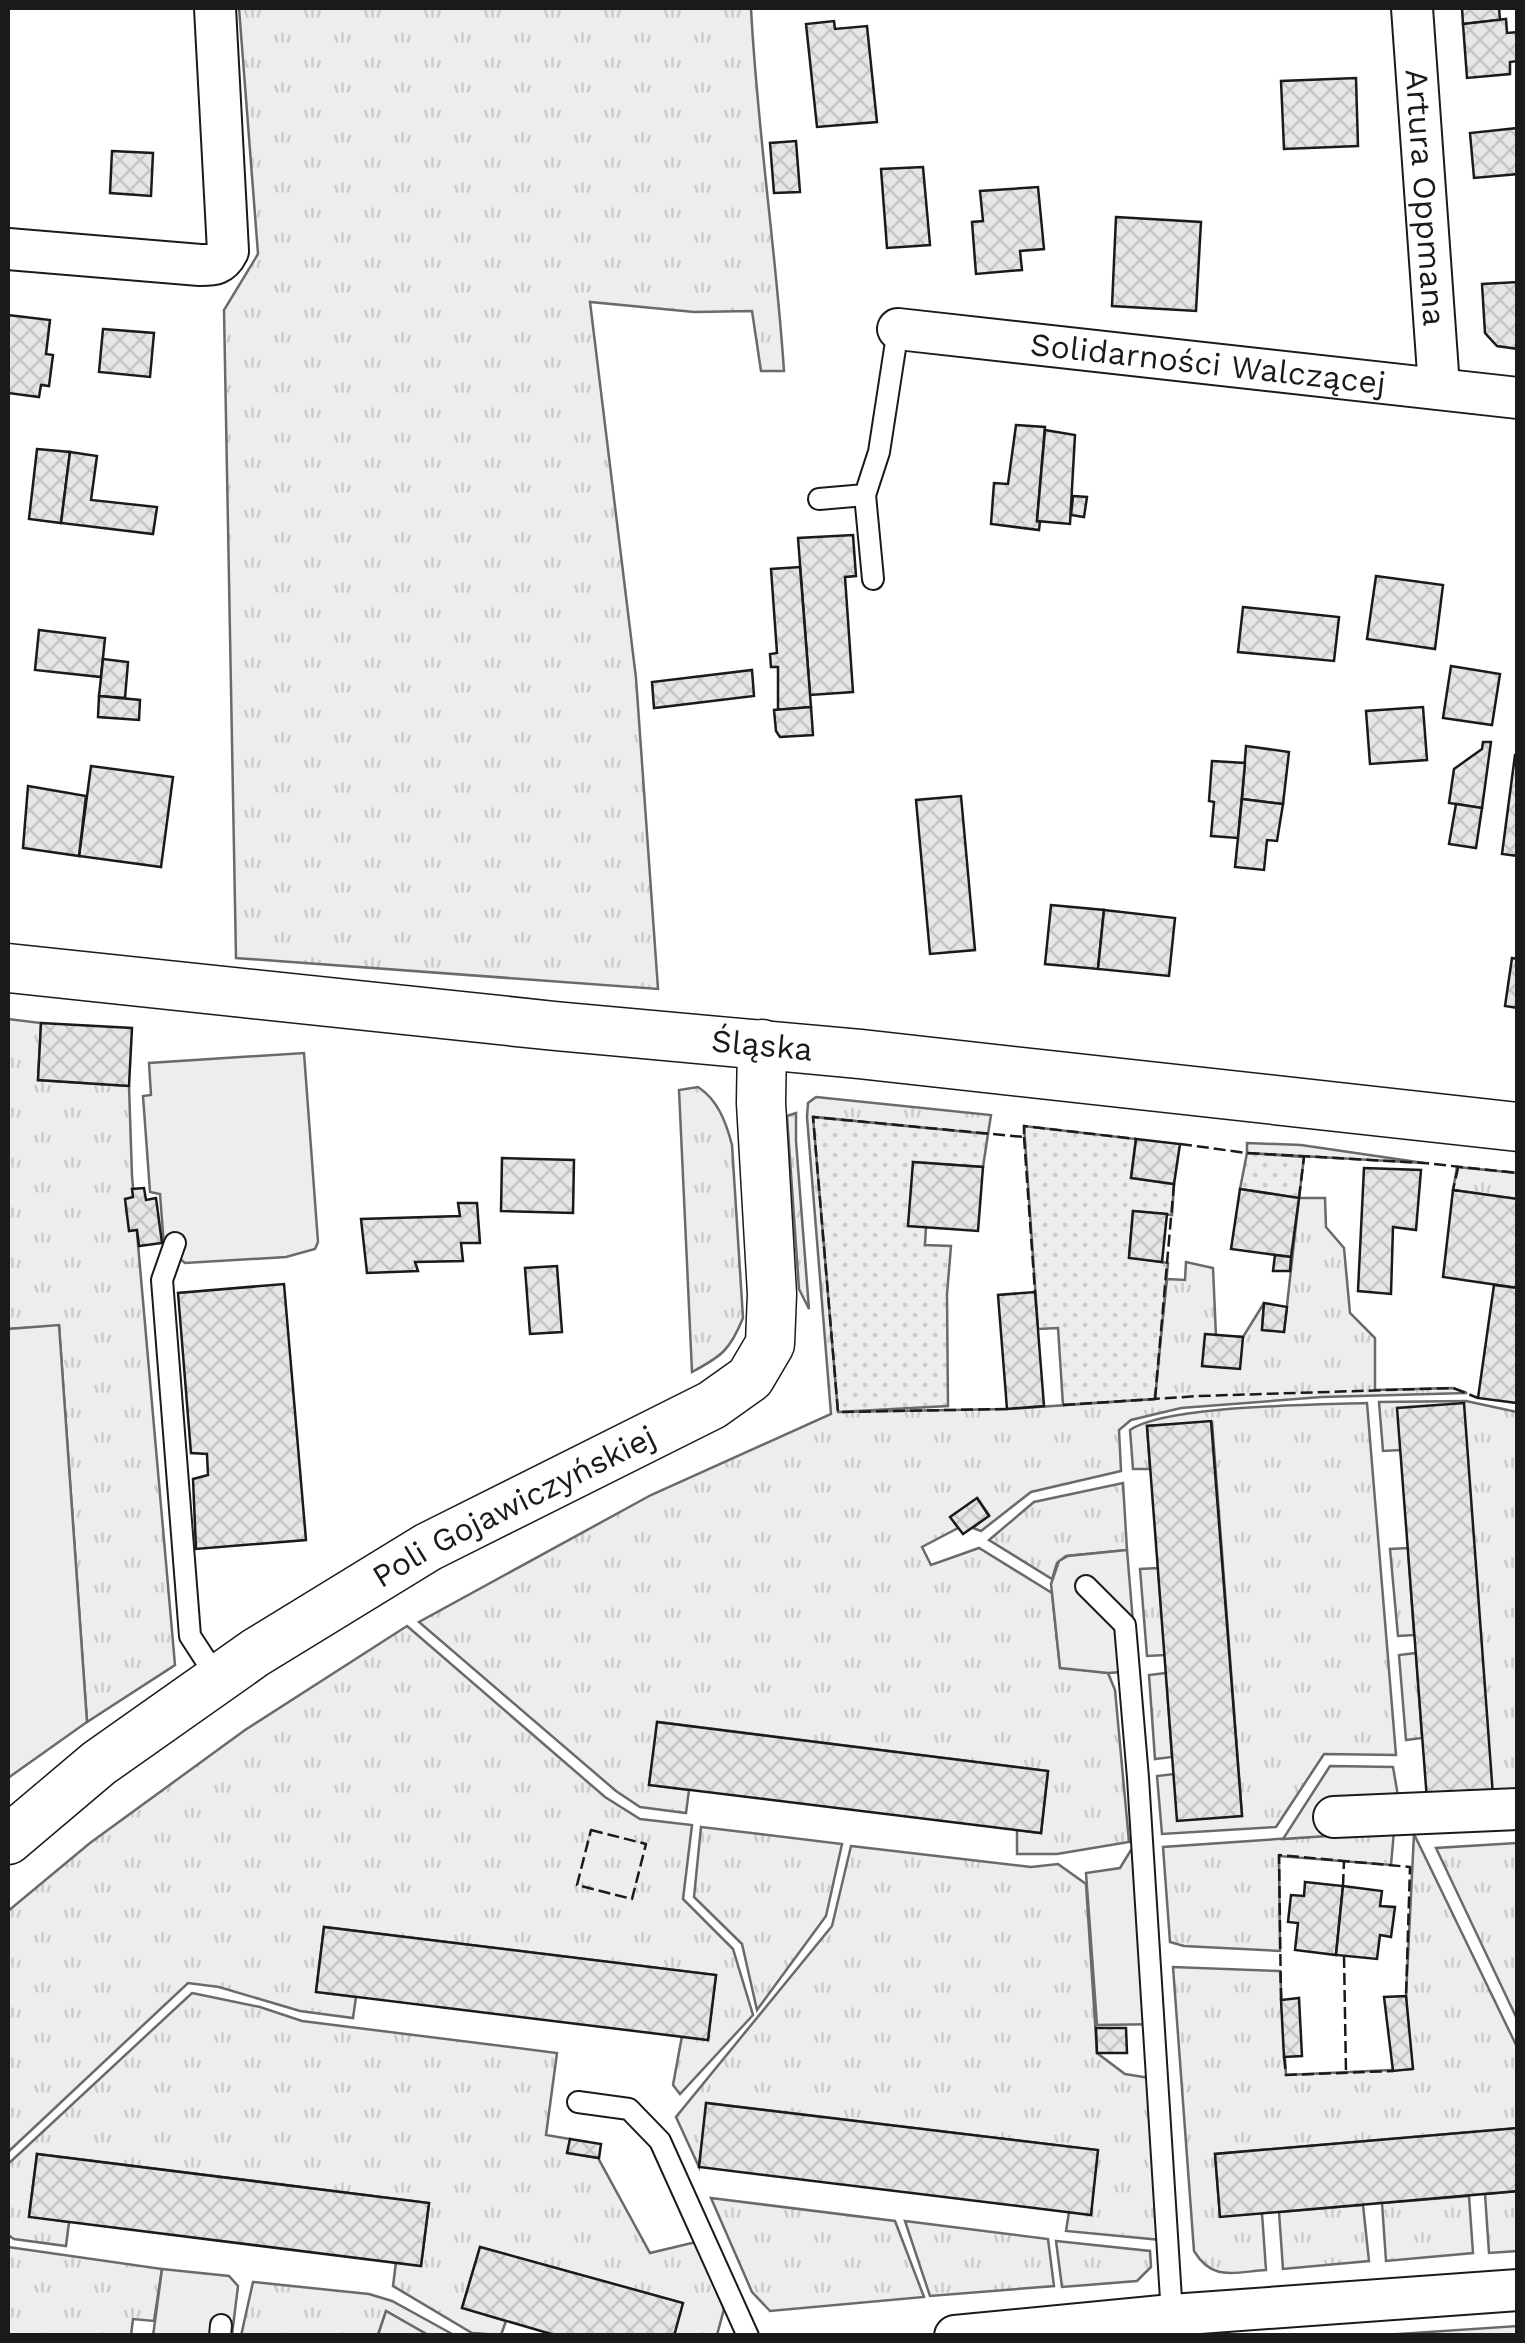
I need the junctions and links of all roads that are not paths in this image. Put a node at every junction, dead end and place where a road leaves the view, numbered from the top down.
1 (215, 8) edge
2 (1412, 8) edge
3 (8, 249) edge
4 (898, 329) joint
5 (1439, 387) junction
6 (1518, 398) edge
7 (865, 496) junction
8 (819, 499) dead end
9 (873, 578) dead end
10 (8, 968) edge
11 (762, 1044) junction
12 (1518, 1128) edge
13 (175, 1244) dead end
14 (1086, 1586) dead end
15 (218, 1679) junction
16 (1518, 1808) edge
17 (1334, 1817) dead end
18 (8, 1840) edge
19 (578, 2102) dead end
20 (1518, 2290) edge
21 (1172, 2315) junction
22 (748, 2336) edge
23 (955, 2336) edge

1 - 3 street
2 - 5 street, Artura Oppmana
4 - 5 street, Solidarności Walczącej
4 - 7 lane
5 - 6 street, Solidarności Walczącej
7 - 8 lane
7 - 9 lane
10 - 11 street, Śląska
11 - 12 street, Śląska
11 - 15 street, Poli Gojawiczyńskiej
13 - 15 lane
14 - 21 lane
15 - 18 street, Poli Gojawiczyńskiej
16 - 17 street
19 - 22 lane
20 - 21 street
21 - 23 street

